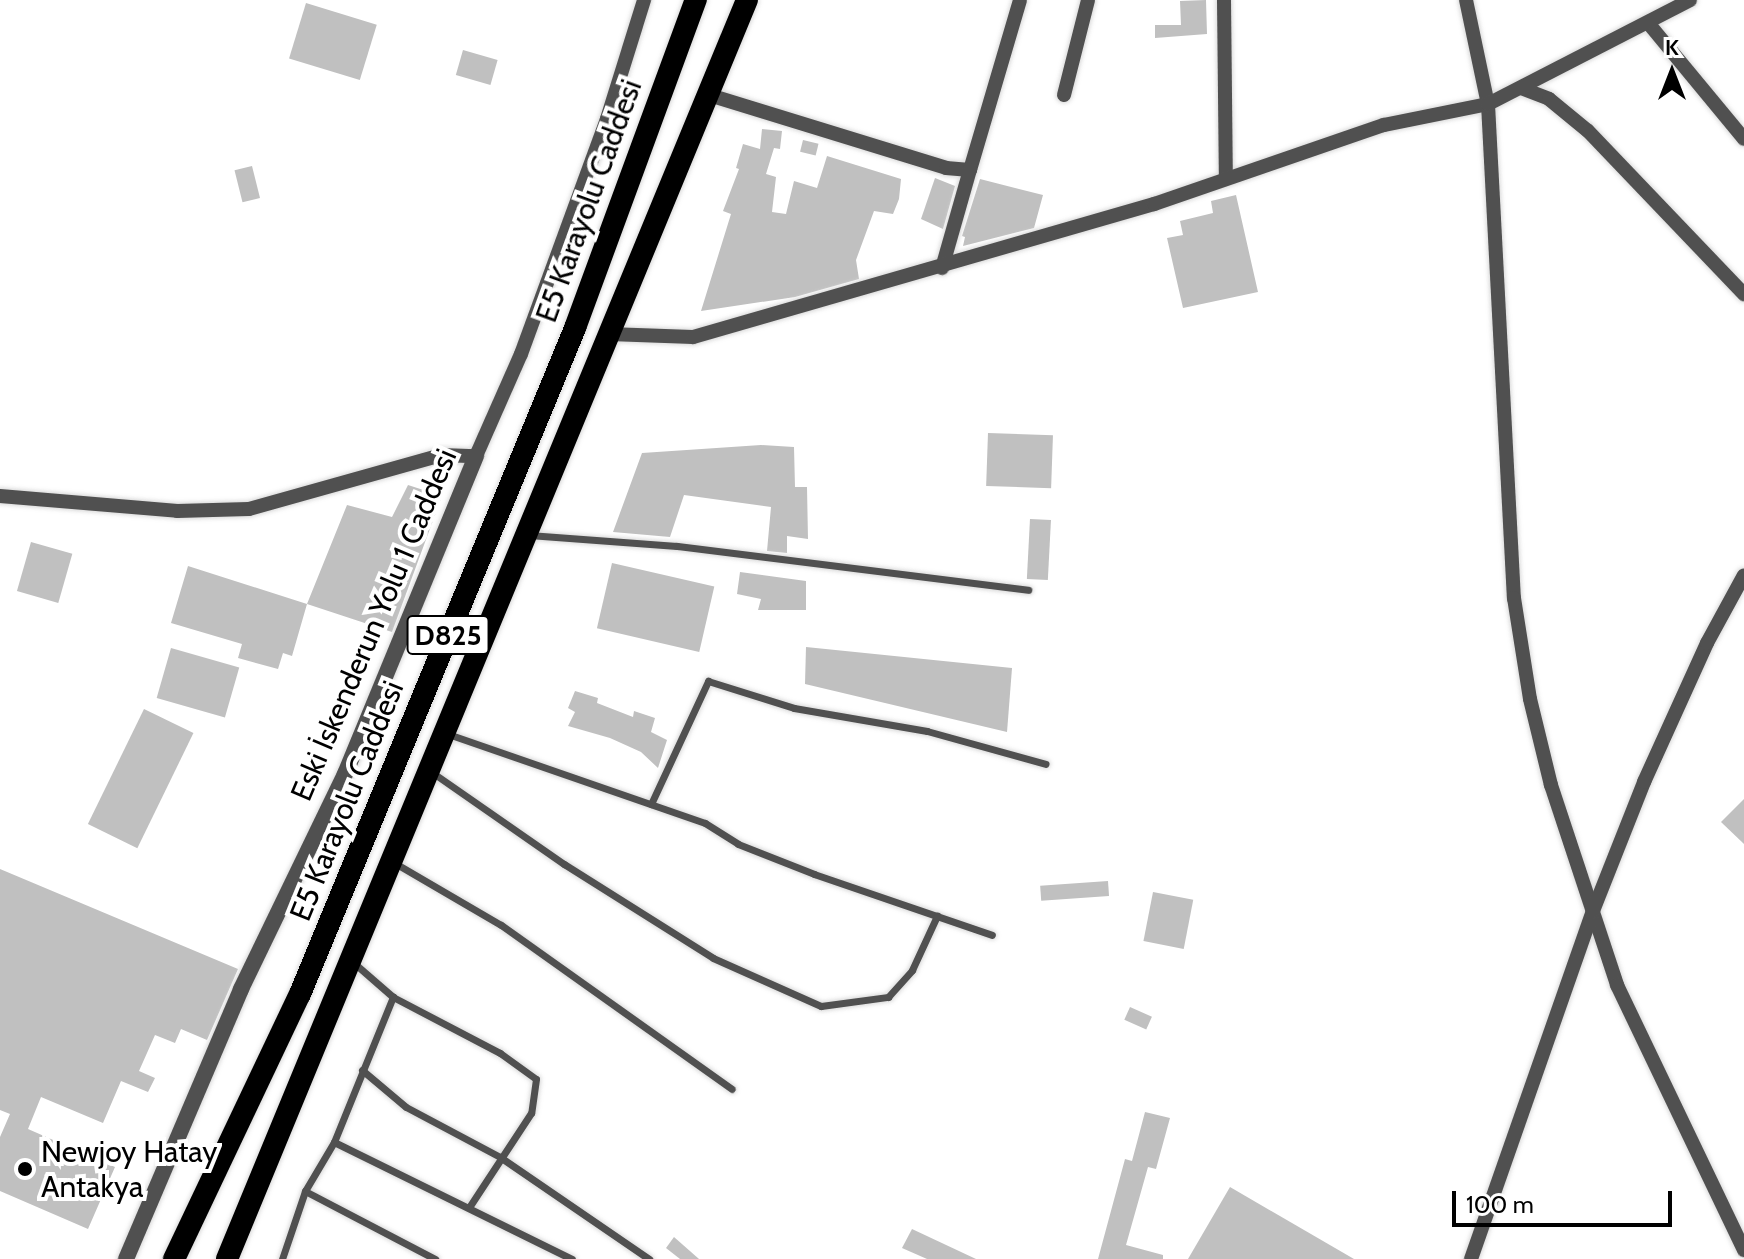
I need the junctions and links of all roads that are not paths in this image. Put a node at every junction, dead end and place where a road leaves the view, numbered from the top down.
1 (644, 0) edge
2 (696, 0) edge
3 (747, 0) edge
4 (1020, 0) edge
5 (1088, 0) edge
6 (1224, 0) edge
7 (1466, 0) edge
8 (1690, 0) edge
9 (1649, 24) junction
10 (1521, 88) junction
11 (706, 94) junction
12 (1064, 95) dead end
13 (1488, 104) junction
14 (1744, 139) edge
15 (970, 170) junction
16 (1226, 177) junction
17 (942, 268) junction
18 (1744, 294) edge
19 (609, 334) junction
20 (476, 456) junction
21 (0, 496) edge
22 (526, 535) junction
23 (1744, 575) edge
24 (1028, 590) dead end
25 (444, 732) junction
26 (1046, 764) dead end
27 (429, 770) junction
28 (651, 804) junction
29 (391, 861) junction
30 (1593, 911) junction
31 (937, 916) junction
32 (992, 935) dead end
33 (350, 960) junction
34 (393, 997) junction
35 (362, 1070) junction
36 (732, 1089) dead end
37 (334, 1142) junction
38 (500, 1157) junction
39 (305, 1191) junction
40 (470, 1206) junction
41 (1744, 1250) edge
42 (126, 1259) edge
43 (174, 1259) edge
44 (227, 1259) edge
45 (282, 1259) edge
46 (435, 1259) edge
47 (572, 1259) edge
48 (649, 1259) edge
49 (1471, 1259) edge

1 - 20 street, Eski İskenderun Yolu 1 Caddesi
2 - 43 highway, E5 Karayolu Caddesi / D825
3 - 11 highway, E5 Karayolu Caddesi / D825
4 - 15 street
5 - 12 street
6 - 16 street
7 - 13 street
8 - 9 street
9 - 10 street
9 - 14 street
10 - 13 street
10 - 18 street
11 - 15 street
11 - 19 highway, E5 Karayolu Caddesi / D825
13 - 16 street
13 - 30 street
15 - 17 street
16 - 17 street
17 - 19 street
19 - 22 highway, E5 Karayolu Caddesi / D825
20 - 21 street
20 - 42 street, Eski İskenderun Yolu 1 Caddesi
22 - 24 lane
22 - 25 highway, E5 Karayolu Caddesi / D825
23 - 30 street
25 - 27 highway, E5 Karayolu Caddesi / D825
25 - 28 lane
26 - 28 lane
27 - 29 highway, E5 Karayolu Caddesi / D825
27 - 31 lane
28 - 31 lane
29 - 33 highway, E5 Karayolu Caddesi / D825
29 - 36 lane
30 - 41 street
30 - 49 street
31 - 32 lane
33 - 34 lane
33 - 44 highway, E5 Karayolu Caddesi / D825
34 - 35 lane
34 - 38 lane
35 - 37 lane
35 - 38 lane
37 - 39 lane
37 - 40 lane
38 - 40 lane
38 - 48 lane
39 - 45 lane
39 - 46 lane
40 - 47 lane

